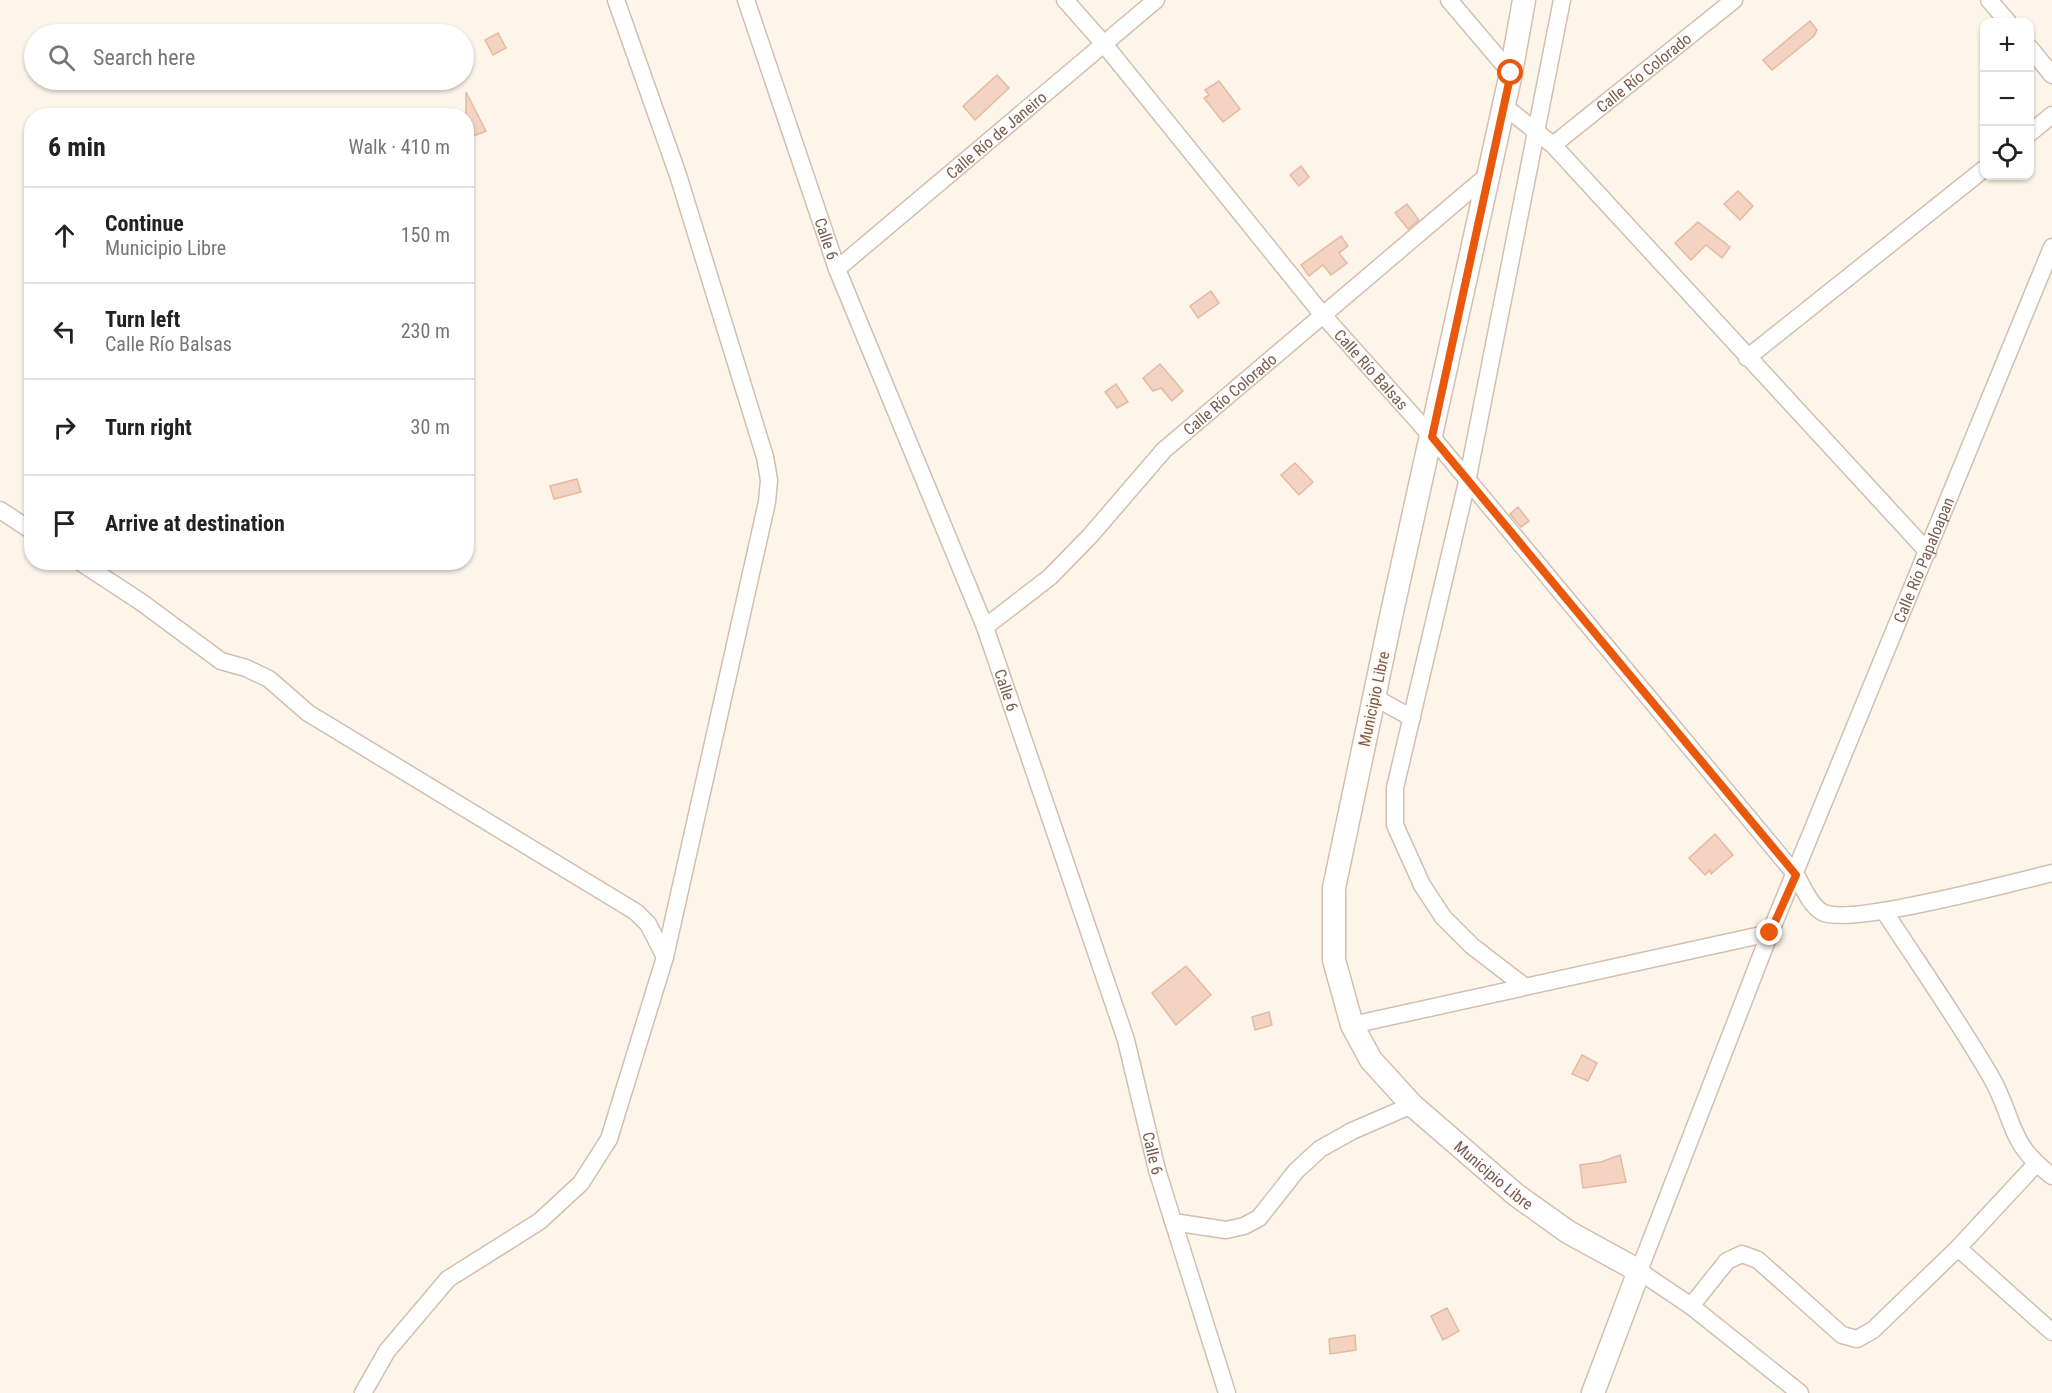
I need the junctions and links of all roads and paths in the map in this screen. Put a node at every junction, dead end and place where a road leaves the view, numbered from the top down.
1 (616, 0) edge
2 (746, 0) edge
3 (1065, 0) edge
4 (1156, 0) edge
5 (1449, 0) edge
6 (1524, 0) edge
7 (1562, 0) edge
8 (1734, 0) edge
9 (1989, 0) edge
10 (2005, 18) edge
11 (1104, 44) junction
12 (2034, 53) edge
13 (1511, 73) junction
14 (2052, 75) edge
15 (1504, 106) junction
16 (2052, 115) edge
17 (1535, 130) junction
18 (2034, 130) edge
19 (1553, 146) junction
20 (1980, 172) edge
21 (1489, 174) junction
22 (2052, 247) edge
23 (837, 269) junction
24 (2035, 291) junction
25 (2052, 291) edge
26 (1322, 314) junction
27 (1748, 358) junction
28 (1432, 437) junction
29 (1467, 482) junction
30 (0, 510) edge
31 (24, 526) edge
32 (1928, 552) junction
33 (92, 570) edge
34 (985, 627) junction
35 (1374, 697) junction
36 (1412, 718) junction
37 (2052, 873) edge
38 (1796, 875) junction
39 (1884, 911) junction
40 (1770, 933) junction
41 (665, 957) junction
42 (1524, 986) junction
43 (1352, 1025) junction
44 (1412, 1105) junction
45 (2036, 1164) junction
46 (2052, 1176) edge
47 (1173, 1222) junction
48 (1958, 1248) junction
49 (1639, 1271) junction
50 (1691, 1306) junction
51 (2052, 1332) edge
52 (363, 1393) edge
53 (1227, 1393) edge
54 (1593, 1393) edge
55 (1800, 1393) edge

1 - 41 street
2 - 23 street, Calle 6
3 - 11 street, Calle Río Balsas
4 - 11 street, Calle Río de Janeiro
5 - 13 street
6 - 13 street, Municipio Libre
7 - 17 street
8 - 19 street, Calle Río Colorado
9 - 10 street
11 - 23 street, Calle Río de Janeiro
11 - 26 street, Calle Río Balsas
12 - 14 street
13 - 15 street, Municipio Libre
15 - 17 street
15 - 21 street, Municipio Libre
16 - 18 street
17 - 19 street
17 - 29 street
19 - 27 street
20 - 27 street
21 - 26 street, Calle Río Colorado
21 - 28 street, Municipio Libre
22 - 24 street, Calle Río Papaloapan
23 - 34 street, Calle 6
24 - 25 street
24 - 32 street, Calle Río Papaloapan
26 - 28 street, Calle Río Balsas
26 - 34 street, Calle Río Colorado
27 - 32 street
28 - 29 street, Calle Río Balsas
28 - 35 street, Municipio Libre
29 - 36 street
29 - 38 street, Calle Río Balsas
30 - 31 street
32 - 38 street, Calle Río Papaloapan
33 - 41 street
34 - 47 street, Calle 6
35 - 36 street
35 - 43 street, Municipio Libre
36 - 42 street
37 - 39 street
38 - 39 street, Calle Río Balsas
38 - 40 street, Calle Río Papaloapan
39 - 45 street
40 - 42 street
40 - 49 street, Calle Río Papaloapan
41 - 52 street
42 - 43 street
43 - 44 street, Municipio Libre
44 - 47 street
44 - 49 street, Municipio Libre
45 - 46 street
45 - 48 street
47 - 53 street, Calle 6
48 - 50 street
48 - 51 street
49 - 50 street
49 - 54 street
50 - 55 street

